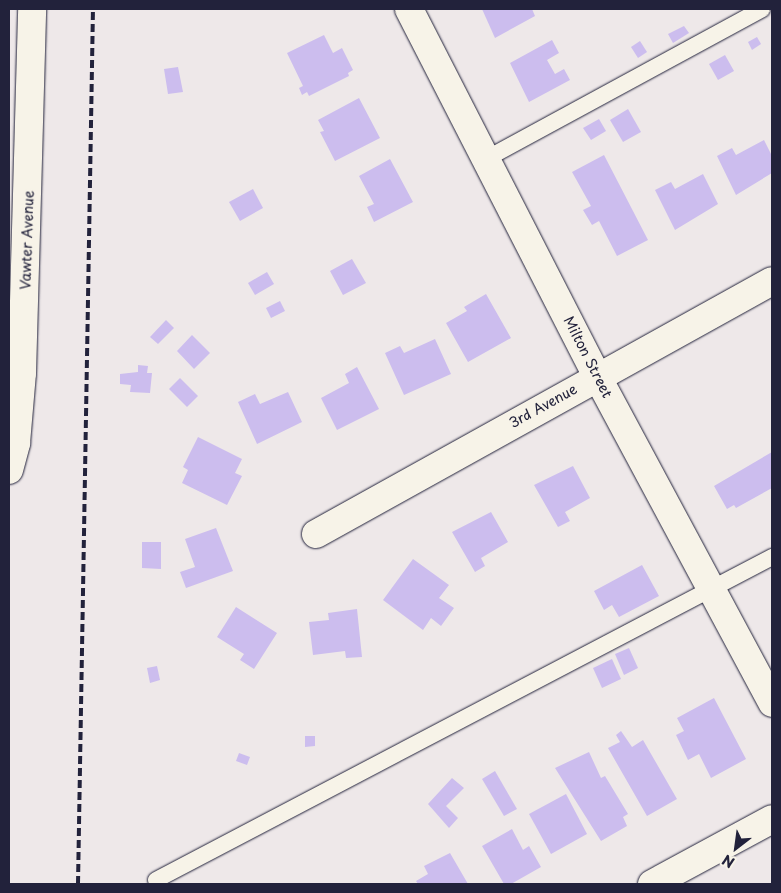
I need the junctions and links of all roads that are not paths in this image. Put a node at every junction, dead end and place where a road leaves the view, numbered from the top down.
1 (32, 9) edge
2 (408, 9) edge
3 (762, 9) edge
4 (486, 159) junction
5 (772, 281) edge
6 (597, 376) junction
7 (9, 470) edge
8 (316, 534) dead end
9 (772, 557) edge
10 (712, 590) junction
11 (772, 703) edge
12 (772, 819) edge
13 (156, 880) dead end
14 (652, 884) edge

1 - 7 street, Vawter Avenue
2 - 4 street, Milton Street
3 - 4 lane
4 - 6 street, Milton Street
5 - 6 street, 3rd Avenue
6 - 8 street, 3rd Avenue
6 - 10 street, Milton Street
9 - 10 lane
10 - 11 street, Milton Street
10 - 13 lane
12 - 14 street

